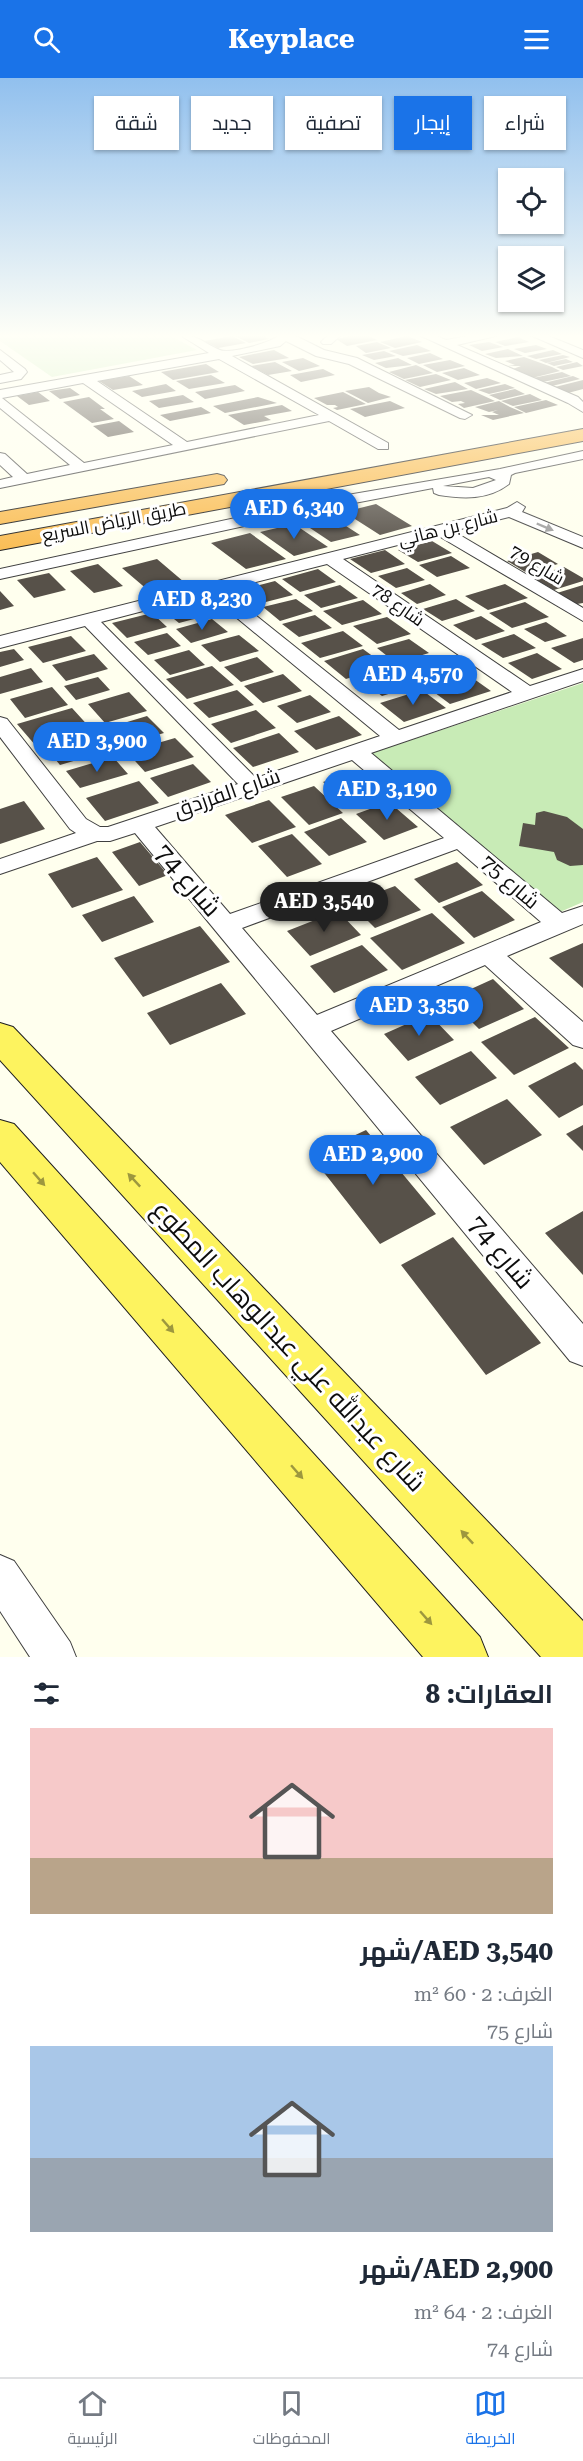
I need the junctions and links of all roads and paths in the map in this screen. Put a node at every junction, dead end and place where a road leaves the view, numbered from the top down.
1 (9, 409) edge
2 (129, 409) edge
3 (315, 409) edge
4 (452, 409) edge
5 (465, 415) dead end
6 (330, 417) junction
7 (583, 426) edge
8 (583, 435) edge
9 (546, 438) junction
10 (184, 446) junction
11 (383, 446) dead end
12 (583, 455) edge
13 (0, 457) edge
14 (311, 465) dead end
15 (81, 467) junction
16 (503, 473) junction
17 (24, 478) junction
18 (233, 478) dead end
19 (0, 484) edge
20 (417, 486) junction
21 (488, 490) junction
22 (518, 508) junction
23 (2, 521) edge
24 (583, 527) edge
25 (440, 530) junction
26 (0, 543) edge
27 (583, 543) edge
28 (330, 558) junction
29 (0, 559) edge
30 (0, 574) edge
31 (212, 589) junction
32 (158, 602) junction
33 (583, 616) edge
34 (88, 619) junction
35 (0, 628) edge
36 (0, 642) edge
37 (583, 675) edge
38 (525, 692) junction
39 (0, 723) edge
40 (393, 736) junction
41 (354, 750) junction
42 (251, 785) junction
43 (140, 824) junction
44 (87, 829) junction
45 (461, 840) junction
46 (0, 867) edge
47 (571, 919) edge
48 (227, 924) junction
49 (489, 954) junction
50 (313, 1028) junction
51 (0, 1036) edge
52 (583, 1038) edge
53 (0, 1135) edge
54 (583, 1350) edge
55 (0, 1575) edge
56 (502, 1575) junction
57 (583, 1635) edge
58 (55, 1657) edge
59 (460, 1657) edge
60 (579, 1657) edge

1 - 15 street
2 - 10 street
3 - 6 street
4 - 5 street
6 - 10 street
6 - 11 street
7 - 9 highway, طريق الرياض السريع
8 - 9 highway, طريق الرياض السريع
9 - 14 highway
9 - 23 highway, طريق الرياض السريع
9 - 26 highway, طريق الرياض السريع
9 - 29 highway
10 - 15 street
12 - 16 street
13 - 17 street
15 - 17 street
16 - 20 street
16 - 21 street
17 - 19 street
18 - 23 highway
20 - 21 street
20 - 30 street
21 - 22 street
22 - 24 street
22 - 25 street, شارع بن هاني
22 -> 27 street
25 - 28 street, شارع بن هاني
25 - 33 street, شارع 79
28 - 31 street, شارع بن هاني
28 - 38 street, شارع 78
31 - 32 street, شارع بن هاني
31 - 40 street
32 - 34 street, شارع بن هاني
32 - 35 street
34 - 36 street, شارع بن هاني
34 - 42 street
37 - 38 street, شارع الفرزدق
38 - 40 street, شارع الفرزدق
39 - 44 street
40 - 41 street, شارع الفرزدق
41 - 42 street, شارع الفرزدق
41 - 45 street, شارع 75
42 - 43 street, شارع الفرزدق
43 - 44 street, شارع الفرزدق
43 - 48 street, شارع 74
44 - 46 street, شارع الفرزدق
45 - 47 street, شارع 75
45 - 48 street, شارع 75
47 - 49 street
48 - 50 street, شارع 74
49 - 50 street
49 - 52 street
50 - 54 street, شارع 74
56 -> 51 main road, شارع عبدالله علي عبدالوهاب المطوع
53 -> 59 main road
55 - 58 street
56 - 57 main road
56 - 60 main road, شارع عبدالله علي عبدالوهاب المطوع

